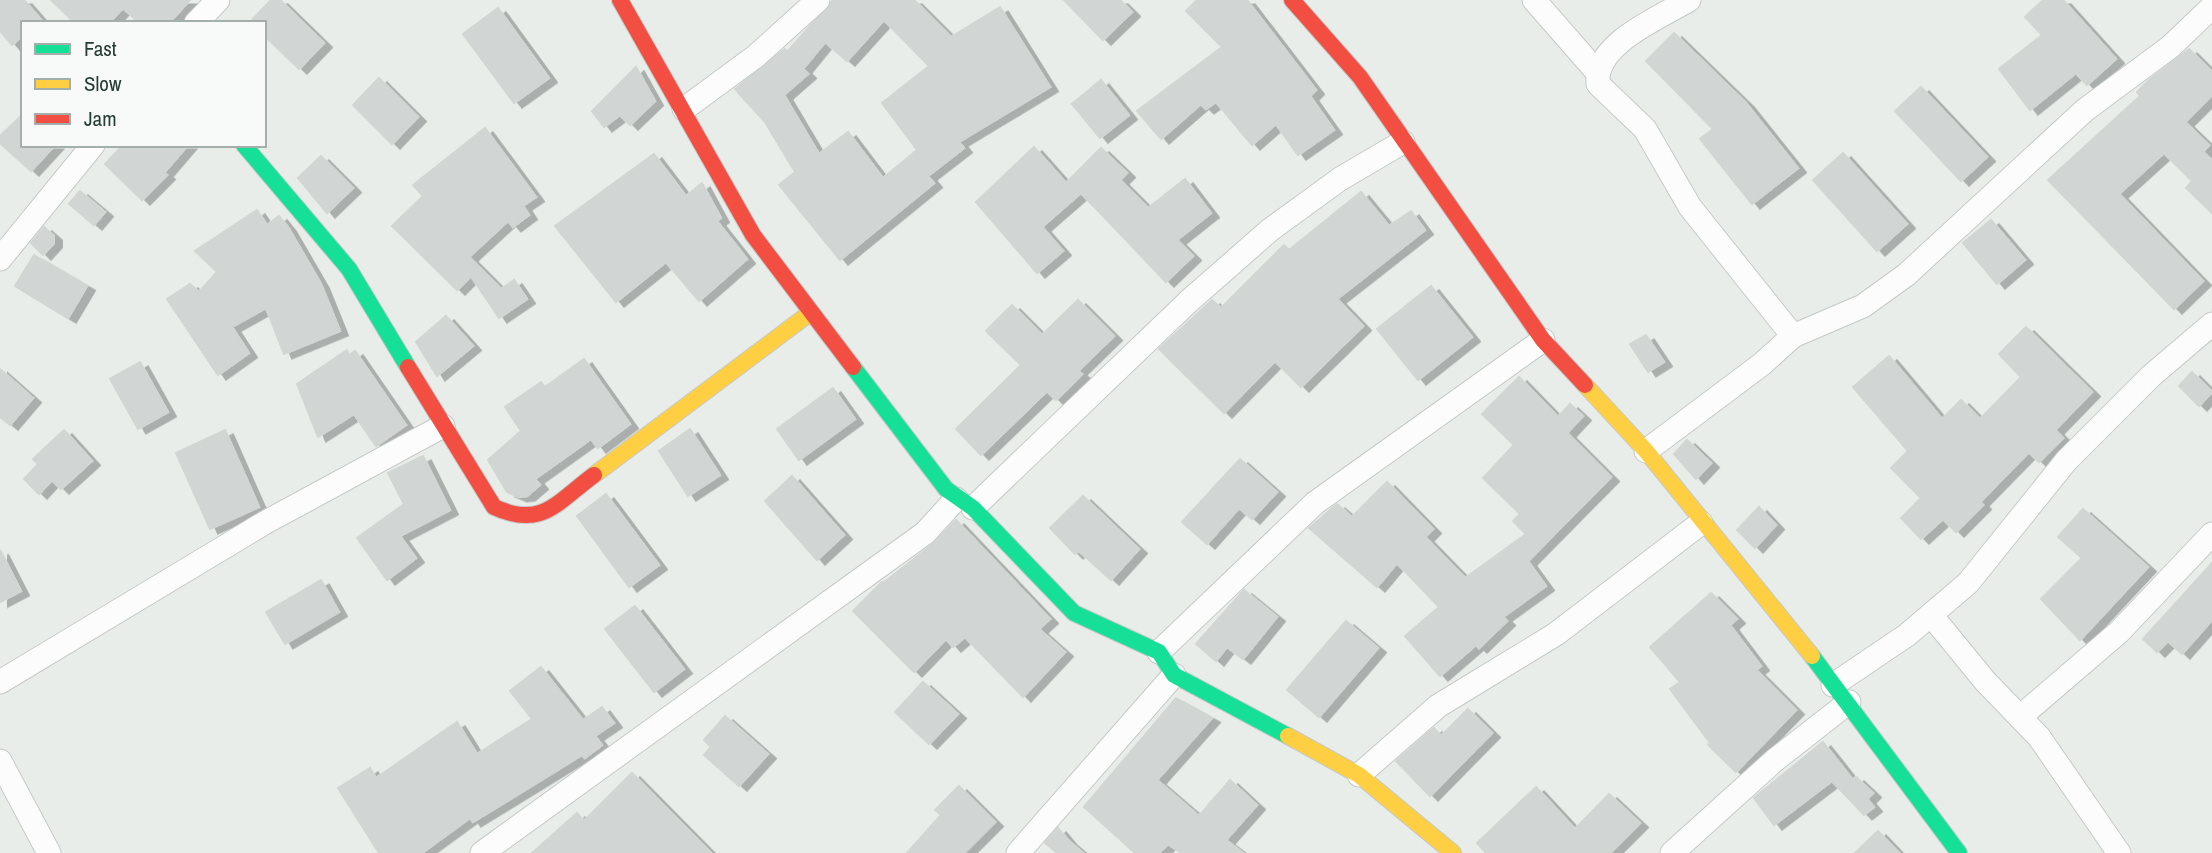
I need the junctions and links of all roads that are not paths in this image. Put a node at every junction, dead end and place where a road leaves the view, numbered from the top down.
1 (218, 0) edge
2 (621, 0) edge
3 (818, 0) edge
4 (1292, 0) edge
5 (1534, 0) edge
6 (1689, 0) edge
7 (2212, 7) edge
8 (198, 21) edge
9 (1597, 72) junction
10 (684, 109) junction
11 (1403, 142) junction
12 (91, 147) edge
13 (246, 147) edge
14 (0, 259) edge
15 (810, 313) junction
16 (2212, 324) edge
17 (1793, 336) junction
18 (1544, 340) junction
19 (443, 426) junction
20 (1646, 451) junction
21 (964, 503) junction
22 (1701, 523) junction
23 (2212, 534) edge
24 (1931, 615) junction
25 (1159, 652) junction
26 (1174, 675) junction
27 (0, 682) edge
28 (1833, 685) junction
29 (1849, 702) junction
30 (2020, 717) junction
31 (0, 761) edge
32 (1359, 775) junction
33 (49, 853) edge
34 (482, 853) edge
35 (1018, 853) edge
36 (1453, 853) edge
37 (1672, 853) edge
38 (1959, 853) edge
39 (2119, 853) edge

1 - 8 street
2 - 10 street
3 - 10 street
4 - 11 street
5 - 9 street
6 - 9 street
7 - 17 street
9 - 17 street
10 - 15 street
11 - 18 street
11 - 21 street
12 - 14 street
13 - 19 street
15 - 19 street
15 - 21 street
16 - 24 street
17 - 20 street
18 - 20 street
18 - 25 street
19 - 27 street
20 - 22 street
21 - 25 street
21 - 34 street
22 - 28 street
22 - 32 street
23 - 30 street
24 - 28 street
24 - 30 street
25 - 26 street
26 - 32 street
26 - 35 street
28 - 29 street
29 - 37 street
29 - 38 street
30 - 39 street
31 - 33 street
32 - 36 street

